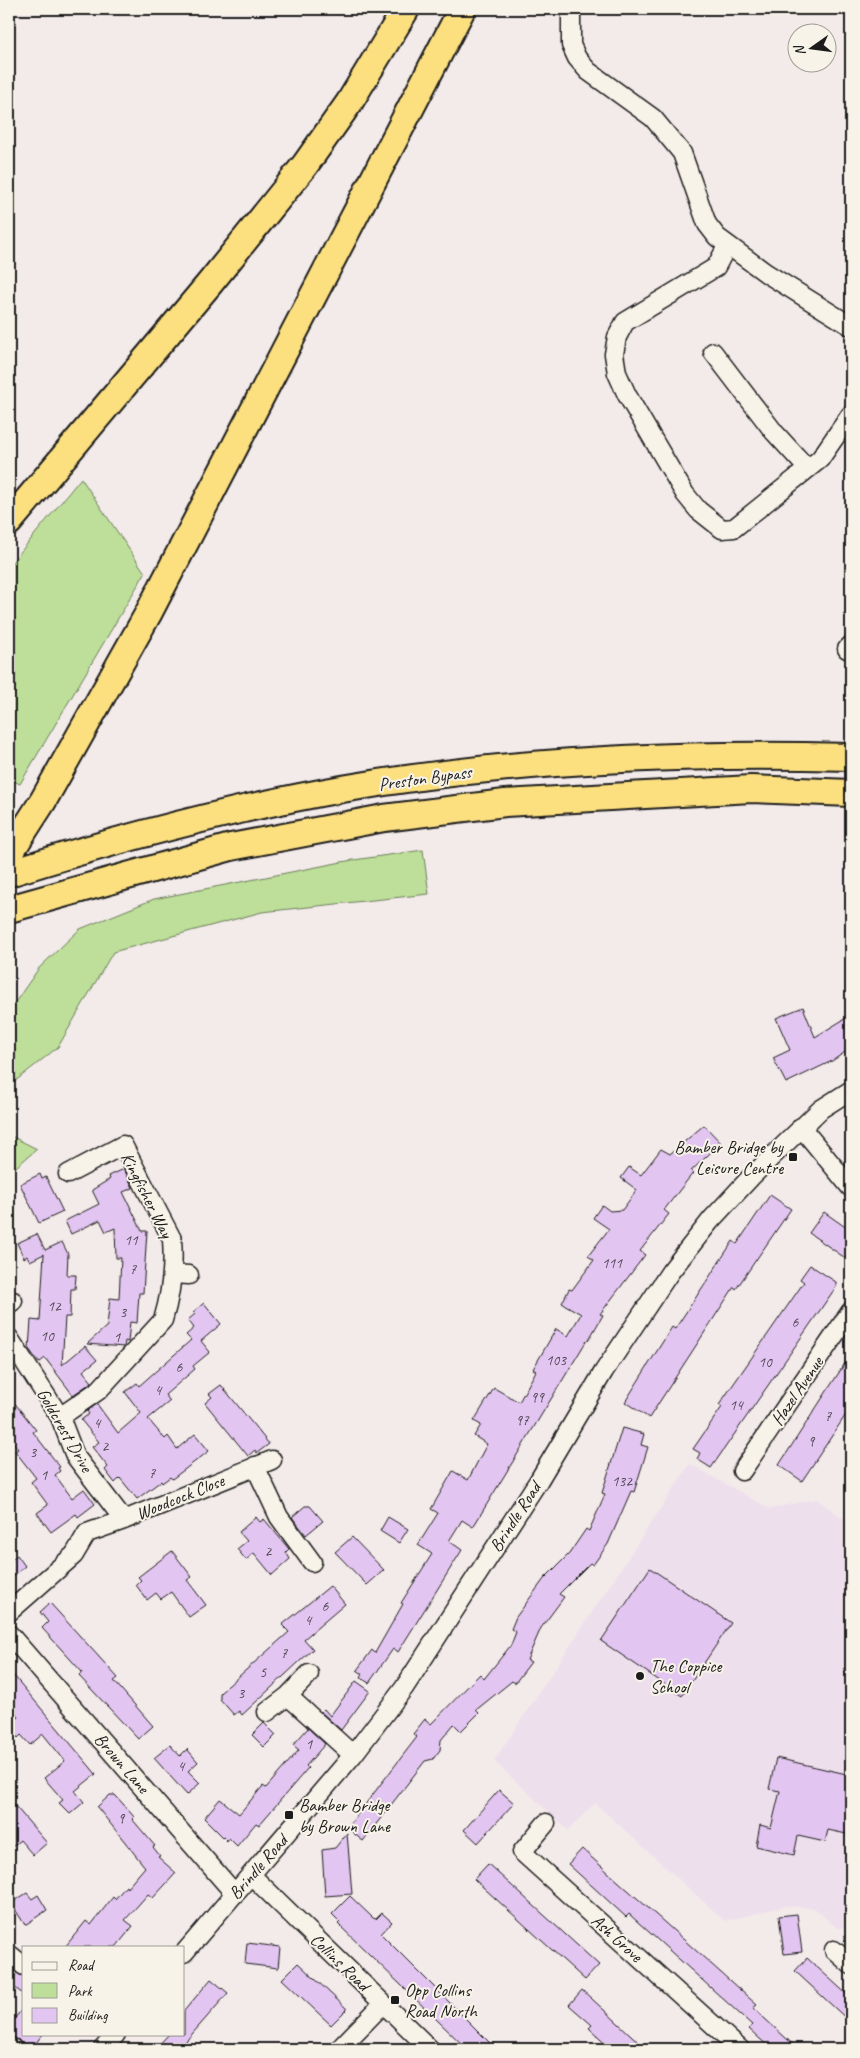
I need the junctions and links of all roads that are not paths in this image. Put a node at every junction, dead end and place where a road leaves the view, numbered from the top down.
1 (406, 9) edge
2 (462, 9) edge
3 (571, 9) edge
4 (727, 246) junction
5 (851, 326) edge
6 (713, 352) dead end
7 (851, 414) edge
8 (807, 468) junction
9 (9, 522) edge
10 (851, 757) edge
11 (851, 793) edge
12 (9, 854) edge
13 (9, 873) edge
14 (9, 909) edge
15 (851, 1090) edge
16 (801, 1127) junction
17 (68, 1174) dead end
18 (851, 1188) edge
19 (172, 1274) junction
20 (189, 1275) dead end
21 (851, 1311) edge
22 (9, 1338) edge
23 (60, 1417) junction
24 (742, 1471) dead end
25 (124, 1520) junction
26 (312, 1562) dead end
27 (9, 1612) edge
28 (9, 1634) edge
29 (309, 1674) dead end
30 (288, 1696) junction
31 (267, 1712) dead end
32 (353, 1755) junction
33 (546, 1823) dead end
34 (251, 1875) junction
35 (235, 1894) junction
36 (834, 1950) dead end
37 (185, 1952) edge
38 (9, 1954) edge
39 (22, 1964) edge
40 (851, 1965) edge
41 (383, 2004) junction
42 (9, 2046) edge
43 (13, 2049) edge
44 (339, 2049) edge
45 (430, 2049) edge
46 (740, 2049) edge

1 - 9 highway
2 - 12 highway
3 - 4 street
4 - 5 street
4 - 8 street
6 - 8 street
7 - 8 street
10 - 13 highway, Preston Bypass
11 - 14 highway, Preston Bypass
15 - 16 street, Brindle Road
16 - 18 street
16 - 32 street, Brindle Road
17 - 19 street, Kingfisher Way
19 - 20 street
19 - 23 street, Kingfisher Way
21 - 24 street, Hazel Avenue
22 - 23 street, Goldcrest Drive
23 - 25 street, Goldcrest Drive
25 - 26 street, Woodcock Close
25 - 27 street, Woodcock Close
28 - 35 street, Brown Lane
29 - 30 street
30 - 31 street
30 - 32 street
32 - 34 street, Brindle Road
33 - 46 street, Ash Grove
34 - 35 street, Brindle Road
34 - 41 street, Collins Road
35 - 37 street, Brindle Road
36 - 40 street
38 - 39 street
41 - 44 street
41 - 45 street, Collins Road
42 - 43 street

